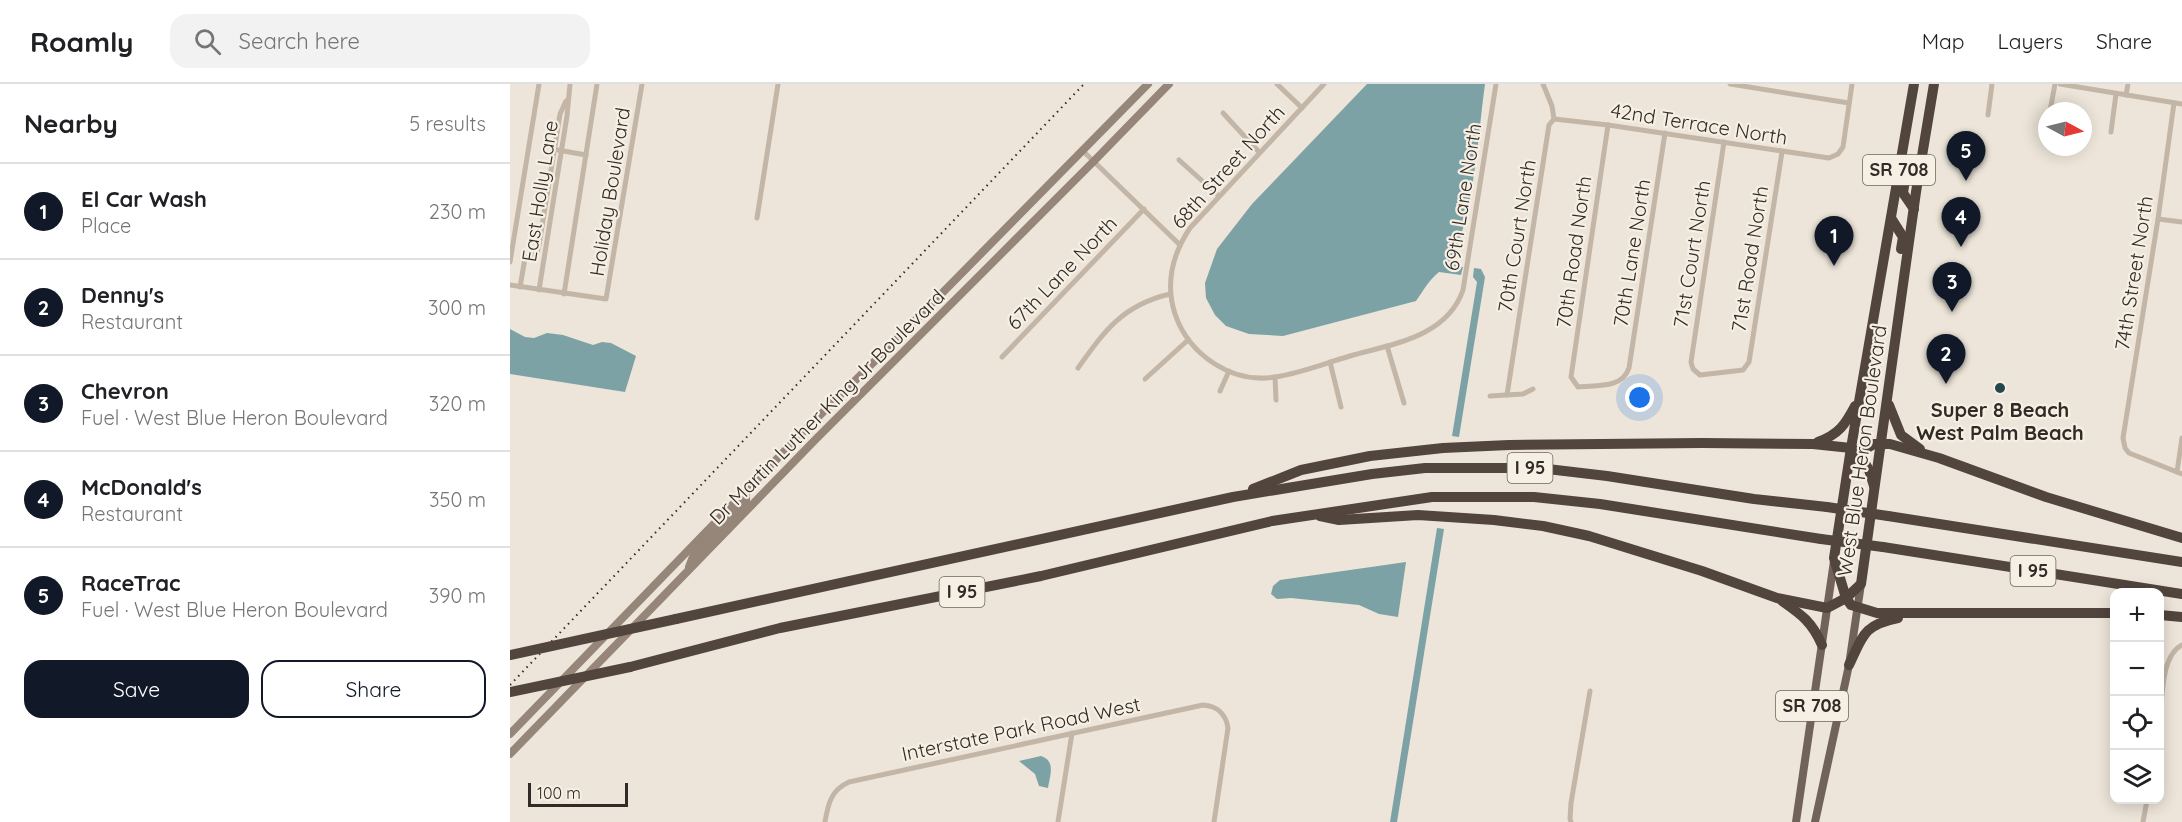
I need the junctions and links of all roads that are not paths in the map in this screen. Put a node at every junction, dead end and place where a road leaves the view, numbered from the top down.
1 (538, 84) edge
2 (570, 84) edge
3 (597, 84) edge
4 (642, 84) edge
5 (778, 84) edge
6 (1148, 84) edge
7 (1169, 84) edge
8 (1277, 84) edge
9 (1324, 84) edge
10 (1496, 84) edge
11 (1543, 84) edge
12 (1730, 84) edge
13 (1852, 84) edge
14 (1914, 84) edge
15 (1934, 84) edge
16 (1992, 84) edge
17 (2055, 84) edge
18 (2060, 84) edge
19 (2128, 84) edge
20 (2116, 94) junction
21 (2126, 94) junction
22 (2052, 102) edge
23 (1849, 103) junction
24 (2174, 103) junction
25 (2182, 104) edge
26 (1302, 108) junction
27 (1223, 113) dead end
28 (1988, 116) dead end
29 (1554, 119) junction
30 (1608, 124) junction
31 (1906, 128) junction
32 (2111, 132) dead end
33 (1665, 133) junction
34 (1724, 142) junction
35 (558, 150) junction
36 (1083, 151) junction
37 (1259, 152) junction
38 (1782, 152) junction
39 (586, 155) junction
40 (1179, 159) dead end
41 (1094, 161) junction
42 (1219, 196) junction
43 (1144, 209) junction
44 (1914, 209) junction
45 (757, 218) dead end
46 (1891, 218) junction
47 (2158, 219) junction
48 (2182, 222) edge
49 (1180, 245) junction
50 (510, 262) edge
51 (510, 285) edge
52 (520, 286) junction
53 (539, 290) junction
54 (564, 294) junction
55 (1170, 294) junction
56 (1902, 294) junction
57 (1188, 340) junction
58 (1388, 346) junction
59 (1002, 357) dead end
60 (1330, 362) junction
61 (1078, 368) dead end
62 (1743, 370) joint
63 (1229, 371) junction
64 (1275, 377) junction
65 (1625, 377) joint
66 (1145, 379) dead end
67 (1533, 389) dead end
68 (1220, 391) dead end
69 (1860, 394) junction
70 (1490, 396) dead end
71 (1507, 396) junction
72 (1276, 400) dead end
73 (1888, 400) junction
74 (1404, 403) dead end
75 (1341, 406) dead end
76 (2182, 438) edge
77 (1882, 442) junction
78 (1813, 444) junction
79 (1855, 450) junction
80 (1939, 458) junction
81 (2179, 473) edge
82 (1875, 488) junction
83 (746, 490) junction
84 (1233, 497) junction
85 (1314, 514) junction
86 (2182, 538) edge
87 (1834, 558) junction
88 (2182, 562) edge
89 (688, 571) junction
90 (1861, 584) junction
91 (2182, 594) edge
92 (1777, 597) junction
93 (1846, 598) junction
94 (1827, 608) junction
95 (1859, 608) junction
96 (2110, 613) edge
97 (1919, 614) junction
98 (2164, 615) edge
99 (2182, 617) edge
100 (1822, 645) junction
101 (2182, 645) edge
102 (510, 655) edge
103 (1849, 665) junction
104 (1590, 691) dead end
105 (510, 692) edge
106 (2163, 696) edge
107 (1072, 733) junction
108 (510, 734) edge
109 (510, 754) edge
110 (2145, 804) edge
111 (825, 822) edge
112 (1058, 822) edge
113 (1214, 822) edge
114 (1572, 822) edge
115 (1796, 822) edge
116 (1815, 822) edge
117 (2143, 822) edge

1 - 50 street
2 - 35 street, East Holly Lane
3 - 39 street
4 - 54 street, Holiday Boulevard
5 - 45 street
6 - 36 main road, Dr Martin Luther King Jr Boulevard
7 - 41 main road, Dr Martin Luther King Jr Boulevard
8 - 26 street
9 - 26 street, 68th Street North
10 - 58 street, 69th Lane North
11 - 29 street
12 - 23 street
13 - 23 street
14 - 31 highway, West Blue Heron Boulevard / SR 708
15 - 44 highway, West Blue Heron Boulevard / SR 708
16 - 28 street
17 - 22 street
18 - 20 street
19 - 21 street
20 - 21 street
20 - 32 street
21 - 24 street
23 - 38 street, 42nd Terrace North
24 - 25 street
24 - 47 street, 74th Street North
26 - 37 street, 68th Street North
27 - 37 street
29 - 30 street, 42nd Terrace North
29 - 71 street, 70th Court North
30 - 33 street, 42nd Terrace North
30 - 65 street, 70th Road North
31 - 44 highway
31 - 46 highway, West Blue Heron Boulevard / SR 708
33 - 34 street, 42nd Terrace North
33 - 65 street, 70th Lane North
34 - 38 street, 42nd Terrace North
34 - 62 street, 71st Court North
35 - 39 street
35 - 52 street, East Holly Lane
35 - 53 street, East Holly Lane
36 - 41 street
36 - 83 main road, Dr Martin Luther King Jr Boulevard
37 - 42 street, 68th Street North
38 - 62 street, 71st Road North
39 - 54 street
40 - 42 street
41 - 43 street
41 - 89 main road, Dr Martin Luther King Jr Boulevard
42 - 49 street, 68th Street North
43 - 49 street
43 - 59 street, 67th Lane North
44 - 56 highway, West Blue Heron Boulevard / SR 708
46 - 56 highway
46 - 69 highway, West Blue Heron Boulevard / SR 708
47 - 48 street
47 - 81 street, 74th Street North
49 - 55 street, 68th Street North
51 - 52 street
52 - 53 street
53 - 54 street
55 - 57 street
55 - 61 street
56 - 73 highway, West Blue Heron Boulevard / SR 708
57 - 63 street
57 - 66 street
58 - 60 street
58 - 74 street
60 - 64 street
60 - 75 street
63 - 64 street
63 - 68 street
64 - 72 street
67 - 71 street
69 - 78 highway
69 - 79 highway, West Blue Heron Boulevard / SR 708
70 - 71 street
73 - 77 highway, West Blue Heron Boulevard / SR 708
73 - 80 highway
76 - 81 street
77 - 79 highway
77 - 80 highway
77 - 82 highway, West Blue Heron Boulevard / SR 708
78 - 79 highway
78 - 84 highway
79 - 82 highway
79 - 87 highway, West Blue Heron Boulevard / SR 708
80 - 86 highway
82 - 90 highway, West Blue Heron Boulevard / SR 708
83 - 89 main road
83 - 108 main road, Dr Martin Luther King Jr Boulevard
84 - 88 highway, I 95, bridge
84 - 102 highway, I 95, bridge
85 - 91 highway, I 95, bridge
85 - 92 highway
85 - 105 highway, I 95, bridge
87 - 93 highway
87 - 94 main road, West Blue Heron Boulevard / SR 708
89 - 109 main road, Dr Martin Luther King Jr Boulevard
90 - 93 highway
90 - 95 main road, West Blue Heron Boulevard / SR 708
92 - 94 highway
92 - 100 highway
93 - 94 highway
93 - 95 highway
94 - 100 main road, West Blue Heron Boulevard / SR 708
95 - 97 highway
95 - 103 main road, West Blue Heron Boulevard / SR 708
96 - 97 highway
97 - 103 highway
98 - 99 highway
100 - 115 main road, West Blue Heron Boulevard / SR 708
101 - 106 street
103 - 116 main road, West Blue Heron Boulevard / SR 708
104 - 114 street
107 - 111 street, Interstate Park Road West
107 - 112 street
107 - 113 street, Interstate Park Road West
110 - 117 street

